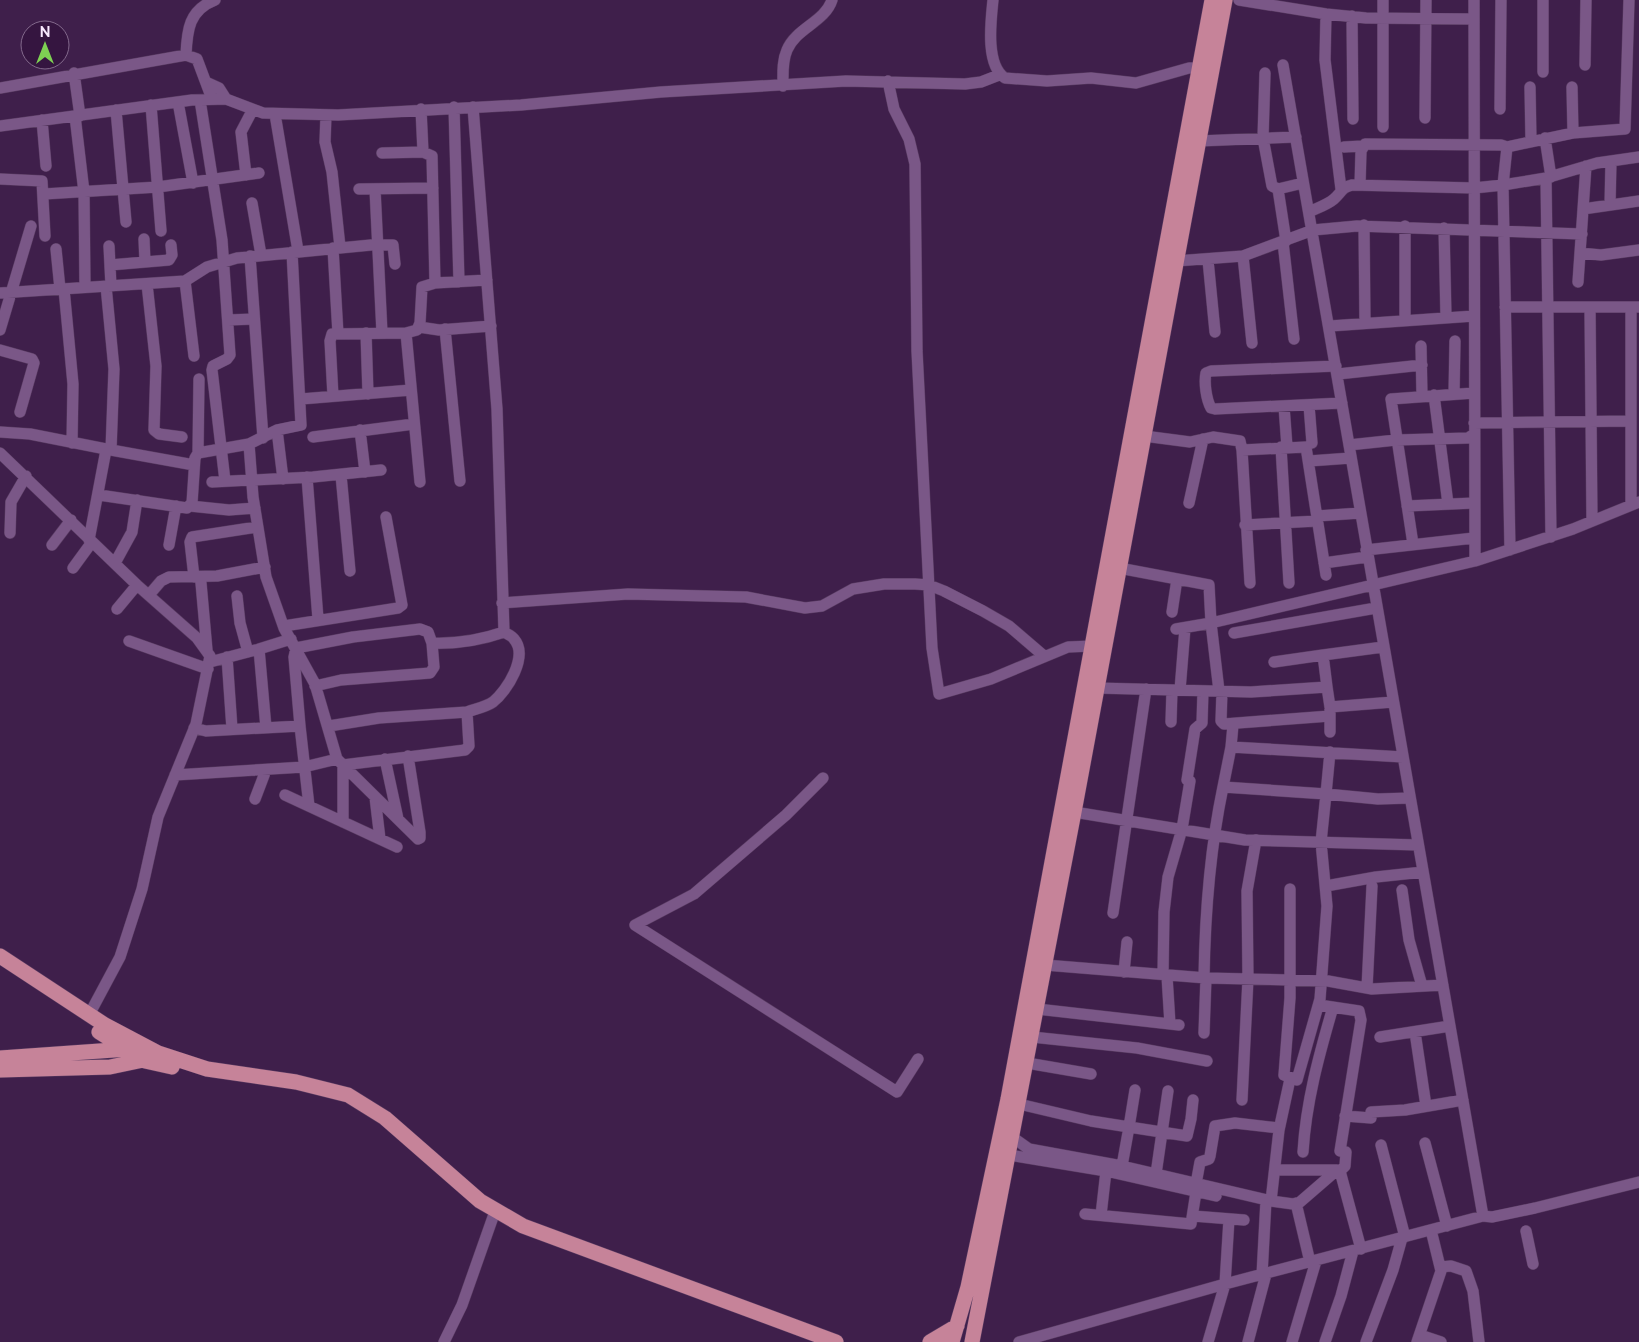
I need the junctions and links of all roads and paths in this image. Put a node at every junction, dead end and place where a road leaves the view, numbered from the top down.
1 (215, 0) edge
2 (832, 0) edge
3 (993, 0) edge
4 (1212, 0) edge
5 (1225, 0) edge
6 (1239, 0) edge
7 (1383, 0) edge
8 (1426, 0) edge
9 (1474, 0) edge
10 (1501, 0) edge
11 (1543, 0) edge
12 (1586, 0) edge
13 (1629, 0) edge
14 (1326, 14) junction
15 (1352, 16) junction
16 (1383, 18) junction
17 (1426, 19) junction
18 (1474, 19) junction
19 (186, 55) junction
20 (1283, 65) dead end
21 (1585, 65) dead end
22 (1200, 68) junction
23 (1543, 72) dead end
24 (74, 73) junction
25 (1265, 73) dead end
26 (1000, 75) junction
27 (888, 81) junction
28 (208, 83) junction
29 (783, 86) junction
30 (1530, 87) dead end
31 (1572, 87) dead end
32 (0, 88) edge
33 (212, 99) junction
34 (226, 99) junction
35 (200, 100) junction
36 (178, 102) junction
37 (151, 105) junction
38 (454, 107) junction
39 (473, 107) junction
40 (421, 109) junction
41 (1500, 109) dead end
42 (116, 110) junction
43 (252, 111) junction
44 (275, 114) junction
45 (326, 115) junction
46 (78, 116) junction
47 (1425, 118) dead end
48 (1353, 119) dead end
49 (42, 120) junction
50 (0, 126) edge
51 (1383, 127) dead end
52 (1573, 133) junction
53 (1296, 137) junction
54 (1264, 138) junction
55 (1545, 138) junction
56 (1199, 141) junction
57 (1531, 141) junction
58 (1362, 146) junction
59 (1474, 146) junction
60 (1344, 147) dead end
61 (1507, 147) junction
62 (423, 152) junction
63 (382, 153) dead end
64 (1639, 157) edge
65 (1611, 161) junction
66 (46, 166) dead end
67 (1586, 166) junction
68 (258, 173) dead end
69 (246, 175) junction
70 (0, 178) edge
71 (1549, 178) junction
72 (213, 180) junction
73 (193, 183) junction
74 (1303, 183) junction
75 (1360, 184) junction
76 (1503, 185) junction
77 (158, 188) junction
78 (434, 188) junction
79 (1474, 188) junction
80 (359, 189) dead end
81 (375, 189) junction
82 (1278, 189) junction
83 (1341, 189) junction
84 (124, 190) junction
85 (84, 192) junction
86 (44, 194) junction
87 (1639, 201) edge
88 (252, 203) dead end
89 (1610, 205) junction
90 (1584, 209) junction
91 (1309, 212) junction
92 (126, 222) dead end
93 (1364, 225) junction
94 (31, 226) dead end
95 (1405, 226) junction
96 (1444, 228) junction
97 (1474, 229) junction
98 (1313, 230) junction
99 (1504, 230) junction
100 (161, 231) dead end
101 (1548, 232) junction
102 (1582, 234) junction
103 (45, 236) dead end
104 (144, 239) dead end
105 (1284, 241) junction
106 (171, 245) dead end
107 (379, 245) junction
108 (109, 246) dead end
109 (337, 248) junction
110 (56, 249) dead end
111 (1639, 250) edge
112 (295, 251) junction
113 (1580, 254) junction
114 (255, 256) junction
115 (1243, 256) junction
116 (1208, 260) junction
117 (224, 261) junction
118 (149, 262) junction
119 (1176, 262) junction
120 (110, 264) junction
121 (395, 264) dead end
122 (487, 280) junction
123 (185, 281) junction
124 (459, 282) junction
125 (1578, 282) dead end
126 (434, 283) junction
127 (150, 284) junction
128 (109, 286) junction
129 (85, 288) junction
130 (62, 289) junction
131 (5, 292) edge
132 (1505, 307) junction
133 (1635, 307) edge
134 (1547, 308) junction
135 (1590, 308) junction
136 (1474, 316) junction
137 (1446, 318) junction
138 (254, 319) junction
139 (228, 320) junction
140 (1405, 320) junction
141 (1365, 323) junction
142 (491, 326) junction
143 (1330, 326) junction
144 (419, 327) junction
145 (445, 329) junction
146 (0, 330) edge
147 (1215, 332) dead end
148 (366, 333) junction
149 (382, 333) junction
150 (406, 333) junction
151 (338, 334) junction
152 (1294, 338) dead end
153 (1455, 341) dead end
154 (1252, 342) dead end
155 (1422, 346) dead end
156 (0, 350) edge
157 (194, 356) dead end
158 (1422, 365) junction
159 (1337, 370) junction
160 (199, 380) dead end
161 (412, 390) junction
162 (1474, 393) junction
163 (368, 394) junction
164 (1454, 394) junction
165 (1434, 395) junction
166 (333, 396) junction
167 (1422, 396) junction
168 (301, 399) junction
169 (1342, 403) junction
170 (1309, 405) junction
171 (1284, 406) junction
172 (20, 412) dead end
173 (1590, 421) junction
174 (1631, 421) junction
175 (1548, 422) junction
176 (414, 424) junction
177 (1506, 424) junction
178 (1474, 429) junction
179 (277, 430) junction
180 (360, 430) junction
181 (0, 432) edge
182 (1144, 436) junction
183 (182, 437) dead end
184 (313, 437) dead end
185 (263, 438) junction
186 (1202, 439) junction
187 (1439, 439) junction
188 (1396, 440) junction
189 (72, 442) junction
190 (1312, 443) dead end
191 (249, 444) junction
192 (1349, 446) junction
193 (1284, 447) junction
194 (221, 448) junction
195 (108, 450) junction
196 (1242, 450) junction
197 (0, 453) edge
198 (198, 453) junction
199 (1351, 458) junction
200 (1309, 461) junction
201 (194, 465) junction
202 (381, 470) dead end
203 (365, 472) junction
204 (341, 475) junction
205 (26, 476) junction
206 (307, 477) junction
207 (283, 479) junction
208 (252, 480) junction
209 (225, 481) junction
210 (460, 481) dead end
211 (212, 482) dead end
212 (420, 482) dead end
213 (99, 494) junction
214 (138, 500) junction
215 (1189, 503) dead end
216 (1474, 503) junction
217 (1448, 504) junction
218 (1635, 504) edge
219 (176, 506) junction
220 (190, 506) junction
221 (1407, 506) junction
222 (255, 508) junction
223 (1360, 513) junction
224 (386, 517) dead end
225 (1317, 519) junction
226 (71, 520) junction
227 (1592, 521) junction
228 (1284, 523) junction
229 (1246, 525) junction
230 (257, 527) junction
231 (10, 533) dead end
232 (1550, 537) junction
233 (1474, 538) junction
234 (91, 541) junction
235 (1414, 544) junction
236 (52, 545) dead end
237 (170, 545) dead end
238 (1510, 550) junction
239 (1367, 553) junction
240 (1475, 561) junction
241 (115, 563) junction
242 (1324, 563) junction
243 (73, 568) dead end
244 (264, 568) junction
245 (1119, 568) junction
246 (350, 571) dead end
247 (1326, 575) dead end
248 (196, 577) junction
249 (1178, 579) junction
250 (1250, 582) dead end
251 (1289, 582) dead end
252 (137, 585) junction
253 (929, 585) junction
254 (1372, 586) junction
255 (149, 595) junction
256 (237, 596) dead end
257 (502, 603) junction
258 (1376, 608) junction
259 (117, 609) dead end
260 (1172, 612) dead end
261 (318, 619) junction
262 (1211, 623) junction
263 (284, 626) junction
264 (504, 632) junction
265 (1234, 633) dead end
266 (129, 641) dead end
267 (294, 643) junction
268 (432, 643) junction
269 (1092, 646) junction
270 (1383, 647) junction
271 (207, 650) junction
272 (253, 650) junction
273 (1044, 656) junction
274 (1323, 656) junction
275 (227, 657) junction
276 (1274, 662) dead end
277 (209, 666) junction
278 (315, 686) junction
279 (1327, 687) junction
280 (1097, 688) junction
281 (1146, 689) junction
282 (1176, 690) junction
283 (1203, 691) junction
284 (1221, 691) junction
285 (1393, 702) junction
286 (467, 712) junction
287 (1330, 712) junction
288 (1171, 722) dead end
289 (1233, 725) junction
290 (300, 726) junction
291 (329, 726) junction
292 (194, 728) junction
293 (266, 728) junction
294 (232, 729) junction
295 (1330, 732) dead end
296 (1231, 747) junction
297 (1330, 752) junction
298 (408, 756) junction
299 (1403, 757) junction
300 (386, 759) junction
301 (340, 762) junction
302 (304, 767) junction
303 (266, 770) junction
304 (175, 775) junction
305 (823, 778) dead end
306 (1223, 787) junction
307 (1326, 794) junction
308 (285, 795) dead end
309 (376, 796) junction
310 (1410, 798) junction
311 (255, 799) dead end
312 (309, 806) junction
313 (1074, 812) junction
314 (398, 820) junction
315 (1125, 820) junction
316 (343, 822) junction
317 (1182, 829) junction
318 (1213, 835) junction
319 (380, 839) junction
320 (1256, 840) junction
321 (1322, 842) junction
322 (1418, 845) junction
323 (397, 847) dead end
324 (1423, 872) junction
325 (1326, 886) junction
326 (1372, 886) dead end
327 (1290, 889) dead end
328 (1402, 890) dead end
329 (1113, 914) dead end
330 (1127, 942) dead end
331 (0, 956) edge
332 (1045, 965) junction
333 (0, 966) edge
334 (1124, 972) junction
335 (1163, 975) junction
336 (1205, 978) junction
337 (1248, 979) junction
338 (1290, 980) junction
339 (1322, 981) junction
340 (1443, 985) junction
341 (1422, 986) junction
342 (1367, 988) junction
343 (1319, 1005) junction
344 (1333, 1007) junction
345 (1037, 1009) junction
346 (91, 1021) junction
347 (1450, 1026) junction
348 (1415, 1032) junction
349 (1204, 1033) dead end
350 (1032, 1037) junction
351 (1380, 1037) dead end
352 (140, 1044) junction
353 (125, 1050) junction
354 (88, 1053) junction
355 (152, 1057) junction
356 (0, 1058) edge
357 (918, 1059) dead end
358 (1207, 1061) dead end
359 (1027, 1063) junction
360 (0, 1070) edge
361 (1091, 1074) dead end
362 (1293, 1079) junction
363 (1312, 1083) junction
364 (1135, 1090) dead end
365 (1168, 1091) dead end
366 (1192, 1100) dead end
367 (1242, 1100) dead end
368 (1463, 1100) junction
369 (1019, 1104) junction
370 (1426, 1106) junction
371 (1345, 1116) junction
372 (1129, 1127) junction
373 (1279, 1128) junction
374 (1162, 1132) junction
375 (1012, 1137) junction
376 (1425, 1143) dead end
377 (1381, 1145) dead end
378 (1303, 1152) dead end
379 (1009, 1155) junction
380 (1122, 1166) junction
381 (1275, 1170) junction
382 (1106, 1171) junction
383 (1338, 1171) junction
384 (1156, 1174) junction
385 (1639, 1182) edge
386 (1200, 1189) junction
387 (1268, 1203) junction
388 (1296, 1203) junction
389 (1085, 1214) dead end
390 (1101, 1215) junction
391 (1193, 1216) junction
392 (1483, 1216) junction
393 (493, 1217) junction
394 (1229, 1219) junction
395 (1244, 1220) dead end
396 (1447, 1226) junction
397 (1431, 1230) junction
398 (1526, 1230) dead end
399 (1404, 1237) junction
400 (1357, 1250) junction
401 (1313, 1262) junction
402 (1534, 1264) dead end
403 (1440, 1267) junction
404 (1264, 1275) junction
405 (1225, 1284) junction
406 (957, 1326) junction
407 (976, 1338) edge
408 (1419, 1338) edge
409 (444, 1342) edge
410 (811, 1342) edge
411 (836, 1342) edge
412 (930, 1342) edge
413 (952, 1342) edge
414 (1019, 1342) edge
415 (1208, 1342) edge
416 (1248, 1342) edge
417 (1292, 1342) edge
418 (1325, 1342) edge
419 (1366, 1342) edge
420 (1441, 1342) edge
421 (1479, 1342) edge

1 - 19 street
2 - 29 street
3 - 26 street
4 - 22 main road
5 - 56 main road
6 - 14 street
7 - 16 street
8 - 17 street
9 - 18 street
10 - 41 street
11 - 23 street
12 - 21 street
13 - 52 street
14 - 15 street
14 - 83 street
15 - 16 street
15 - 48 street
16 - 17 street
16 - 51 street
17 - 18 street
17 - 47 street
18 - 59 street
19 - 24 street
19 - 28 street
20 - 53 street
22 - 26 street
22 - 269 main road
24 - 32 street
24 - 46 street
25 - 54 street
26 - 27 street
27 - 29 street
27 - 253 street
28 - 33 street
28 - 34 street
29 - 39 street
30 - 57 street
31 - 52 street
33 - 34 street
33 - 35 street
34 - 43 street
35 - 36 street
35 - 72 street
36 - 37 street
36 - 73 street
37 - 42 street
37 - 77 street
38 - 39 street
38 - 40 street
38 - 124 street
39 - 122 street
40 - 45 street
40 - 62 street
42 - 46 street
42 - 84 street
43 - 44 street
43 - 69 street
44 - 45 street
44 - 112 street
45 - 109 street
46 - 49 street
46 - 85 street
49 - 50 street
49 - 66 street
52 - 55 street
53 - 54 street
53 - 74 street
54 - 56 street
54 - 82 street
55 - 57 street
55 - 71 street
56 - 119 main road
57 - 61 street
58 - 59 street
58 - 60 street
58 - 75 street
59 - 61 street
59 - 79 street
61 - 76 street
62 - 63 street
62 - 78 street
64 - 65 street
65 - 67 street
65 - 89 street
67 - 71 street
67 - 90 street
68 - 69 street
69 - 72 street
70 - 86 street
71 - 76 street
71 - 101 street
72 - 73 street
72 - 117 street
73 - 77 street
74 - 82 street
74 - 91 street
75 - 79 street
75 - 83 street
76 - 79 street
76 - 99 street
77 - 84 street
77 - 100 street
78 - 81 street
78 - 126 street
79 - 97 street
80 - 81 street
81 - 107 street
82 - 105 street
83 - 91 street
84 - 85 street
84 - 92 street
85 - 86 street
85 - 129 street
86 - 103 street
87 - 89 street
88 - 114 street
89 - 90 street
90 - 102 street
91 - 98 street
93 - 95 street
93 - 98 street
93 - 141 street
94 - 131 street
95 - 96 street
95 - 140 street
96 - 97 street
96 - 137 street
97 - 99 street
97 - 136 street
98 - 105 street
98 - 143 street
99 - 101 street
99 - 132 street
101 - 102 street
101 - 134 street
102 - 113 street
104 - 118 street
105 - 115 street
105 - 152 street
106 - 118 street
107 - 109 street
107 - 121 street
107 - 149 street
108 - 120 street
109 - 112 street
109 - 151 street
110 - 130 street
111 - 113 street
112 - 114 street
112 - 168 street
113 - 125 street
114 - 117 street
114 - 138 street
115 - 116 street
115 - 154 street
116 - 119 street
116 - 147 street
117 - 123 street
117 - 139 street
118 - 120 street
118 - 127 street
119 - 182 main road
120 - 128 street
122 - 124 street
122 - 142 street
123 - 127 street
123 - 157 street
124 - 126 street
126 - 144 street
127 - 128 street
127 - 183 street
128 - 129 street
128 - 195 street
129 - 130 street
130 - 131 street
130 - 189 street
131 - 146 street
132 - 134 street
132 - 177 street
133 - 135 street
133 - 174 street
134 - 135 street
134 - 175 street
135 - 173 street
136 - 137 street
136 - 162 street
137 - 140 street
138 - 139 street
138 - 185 street
139 - 194 street
140 - 141 street
141 - 143 street
142 - 145 street
142 - 257 street
143 - 159 street
144 - 145 street
144 - 150 street
145 - 210 street
148 - 149 street
148 - 151 street
148 - 163 street
149 - 150 street
150 - 161 street
151 - 166 street
153 - 164 street
155 - 158 street
156 - 172 street
158 - 159 street
158 - 167 street
159 - 169 street
159 - 171 street
160 - 198 street
161 - 163 street
161 - 176 street
162 - 164 street
162 - 178 street
163 - 166 street
164 - 165 street
165 - 167 street
165 - 187 street
166 - 168 street
167 - 188 street
168 - 179 street
169 - 170 street
169 - 192 street
170 - 171 street
170 - 190 street
171 - 193 street
173 - 174 street
173 - 175 street
173 - 227 street
174 - 218 street
175 - 177 street
175 - 232 street
176 - 180 street
176 - 212 street
177 - 178 street
177 - 238 street
178 - 187 street
178 - 216 street
179 - 185 street
179 - 207 street
180 - 184 street
180 - 203 street
181 - 189 street
182 - 186 street
182 - 245 main road
185 - 191 street
186 - 196 street
186 - 215 street
187 - 188 street
187 - 217 street
188 - 192 street
188 - 221 street
189 - 195 street
191 - 194 street
191 - 208 street
192 - 199 street
193 - 196 street
193 - 200 street
193 - 228 street
194 - 198 street
194 - 209 street
195 - 201 street
195 - 213 street
196 - 229 street
197 - 205 street
198 - 201 street
199 - 200 street
199 - 223 street
200 - 225 street
201 - 220 street
202 - 203 street
203 - 204 street
204 - 206 street
204 - 246 street
205 - 226 street
205 - 231 street
206 - 207 street
206 - 261 street
207 - 208 street
208 - 209 street
208 - 222 street
209 - 211 street
213 - 214 street
213 - 234 street
214 - 219 street
214 - 241 street
216 - 217 street
216 - 233 street
217 - 221 street
218 - 227 street
219 - 220 street
219 - 237 street
220 - 222 street
221 - 235 street
222 - 230 street
223 - 225 street
223 - 239 street
224 - 261 street
225 - 228 street
225 - 242 street
226 - 234 street
226 - 236 street
227 - 232 street
228 - 229 street
228 - 251 street
229 - 250 street
230 - 244 street
230 - 248 street
232 - 238 street
233 - 235 street
233 - 240 street
234 - 241 street
234 - 243 street
235 - 239 street
238 - 240 street
239 - 242 street
239 - 254 street
240 - 254 street
241 - 252 street
242 - 247 street
244 - 248 street
244 - 263 street
245 - 249 street
245 - 280 main road
248 - 255 street
248 - 271 street
249 - 260 street
249 - 262 street
252 - 255 street
252 - 259 street
253 - 257 street
253 - 273 street
253 - 273 street
254 - 258 street
254 - 262 street
255 - 271 street
256 - 272 street
257 - 264 street
258 - 265 street
258 - 270 street
261 - 263 street
262 - 282 street
262 - 284 street
263 - 267 street
264 - 268 street
264 - 286 street
266 - 277 street
267 - 268 street
267 - 272 street
267 - 278 street
267 - 290 street
268 - 278 street
269 - 273 street
269 - 406 main road
270 - 274 street
270 - 285 street
271 - 277 street
272 - 275 street
272 - 293 street
274 - 276 street
274 - 279 street
275 - 277 street
275 - 294 street
277 - 292 street
278 - 291 street
279 - 284 street
279 - 287 street
280 - 281 street
280 - 313 main road
281 - 282 street
281 - 315 street
282 - 283 street
282 - 288 street
283 - 284 street
283 - 317 street
284 - 289 street
285 - 287 street
285 - 299 street
286 - 291 street
286 - 298 street
287 - 289 street
287 - 295 street
289 - 296 street
290 - 293 street
290 - 302 street
291 - 301 street
292 - 294 street
292 - 304 street
293 - 294 street
296 - 297 street
296 - 306 street
297 - 299 street
297 - 307 street
298 - 300 street
298 - 314 street
299 - 310 street
300 - 301 street
300 - 314 street
301 - 302 street
301 - 309 street
301 - 316 street
302 - 303 street
302 - 312 street
303 - 304 street
303 - 311 street
304 - 346 street
305 - 357 street
306 - 307 street
306 - 318 street
307 - 310 street
307 - 321 street
308 - 312 street
309 - 314 street
309 - 319 street
310 - 322 street
312 - 316 street
313 - 315 street
313 - 332 main road
315 - 317 street
315 - 329 street
316 - 319 street
317 - 318 street
317 - 335 street
318 - 320 street
318 - 336 street
319 - 323 street
320 - 321 street
320 - 337 street
321 - 322 street
321 - 325 street
322 - 324 street
324 - 325 street
324 - 340 street
325 - 339 street
326 - 342 street
327 - 338 street
328 - 341 street
330 - 334 street
331 - 346 main road
332 - 334 street
332 - 345 main road
333 - 346 main road
334 - 335 street
335 - 336 street
335 - 345 street
336 - 337 street
336 - 349 street
337 - 338 street
337 - 367 street
338 - 339 street
338 - 362 street
339 - 342 street
339 - 343 street
340 - 341 street
340 - 347 street
341 - 342 street
343 - 344 street
343 - 362 street
344 - 363 street
344 - 371 street
345 - 350 main road
346 - 352 main road
346 - 353 main road
346 - 354 main road
347 - 348 street
347 - 368 street
348 - 351 street
348 - 370 street
350 - 358 street
350 - 359 main road
352 - 353 main road
352 - 355 main road
353 - 354 main road
353 - 355 main road
354 - 356 main road
355 - 360 main road
355 - 393 main road
355 - 411 main road
359 - 361 street
359 - 369 main road
362 - 363 street
362 - 373 street
363 - 378 street
364 - 372 street
365 - 374 street
366 - 374 street
368 - 370 street
368 - 392 street
369 - 372 street
369 - 375 main road
370 - 371 street
371 - 383 street
372 - 374 street
372 - 380 street
373 - 381 street
373 - 386 street
374 - 384 street
375 - 379 main road
375 - 380 street
376 - 396 street
377 - 399 street
379 - 382 street
379 - 407 main road
380 - 384 street
381 - 383 street
381 - 387 street
382 - 386 street
382 - 390 street
383 - 388 street
383 - 400 street
384 - 386 street
385 - 392 street
386 - 387 street
386 - 391 street
387 - 388 street
387 - 404 street
388 - 401 street
389 - 390 street
390 - 391 street
391 - 394 street
392 - 396 street
393 - 409 street
393 - 410 main road
394 - 395 street
394 - 405 street
396 - 397 street
397 - 399 street
397 - 403 street
398 - 402 street
399 - 400 street
399 - 419 street
400 - 401 street
400 - 418 street
401 - 404 street
401 - 417 street
403 - 408 street
403 - 421 street
404 - 405 street
404 - 416 street
405 - 414 street
405 - 415 street
406 - 412 main road
406 - 413 main road
408 - 420 street

